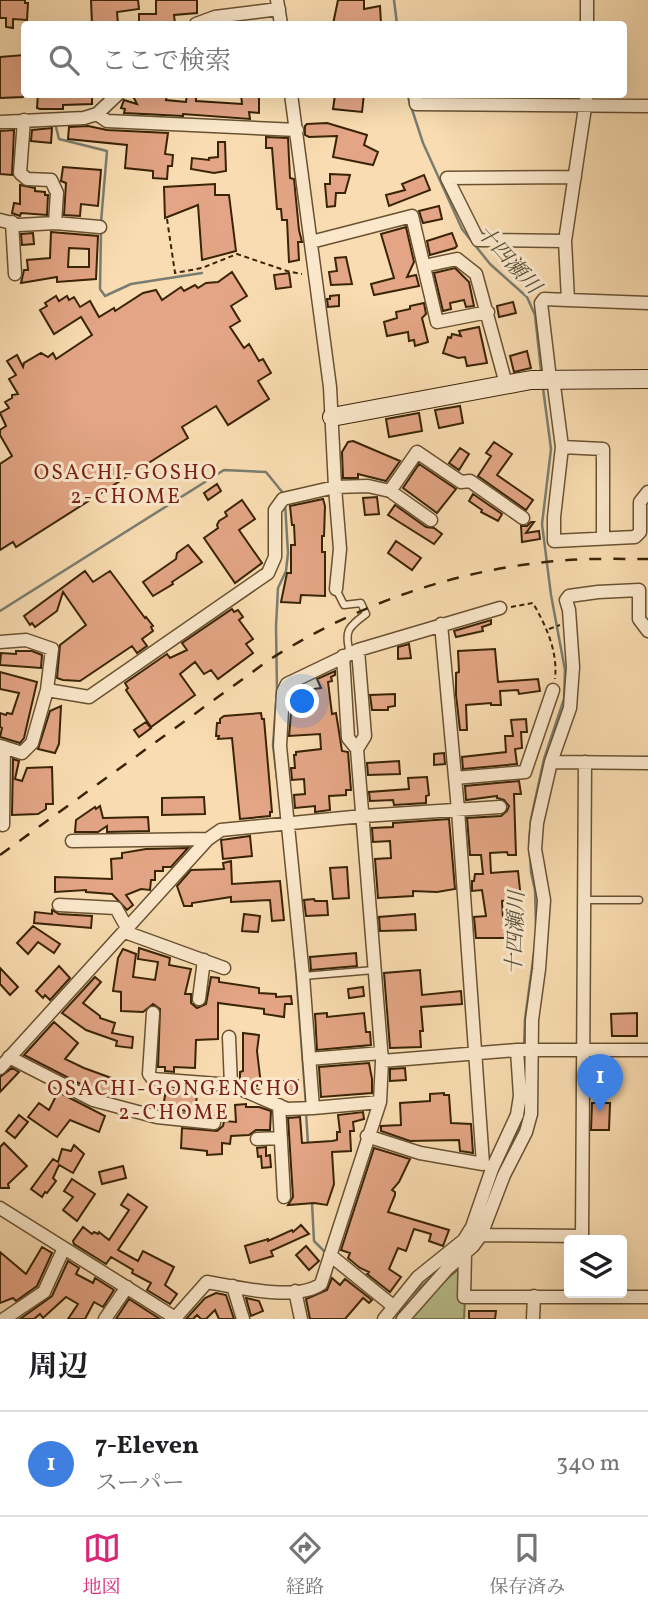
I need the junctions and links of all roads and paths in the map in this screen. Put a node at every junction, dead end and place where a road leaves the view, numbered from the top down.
1 (587, 0) edge
2 (278, 4) edge
3 (204, 21) edge
4 (587, 21) edge
5 (114, 98) edge
6 (292, 98) edge
7 (415, 98) edge
8 (587, 100) edge
9 (648, 106) edge
10 (97, 114) junction
11 (24, 120) junction
12 (0, 122) edge
13 (297, 130) junction
14 (575, 177) junction
15 (167, 219) dead end
16 (6, 221) edge
17 (55, 223) junction
18 (100, 227) dead end
19 (565, 241) junction
20 (311, 242) junction
21 (424, 266) junction
22 (15, 274) dead end
23 (316, 274) junction
24 (568, 300) junction
25 (648, 303) edge
26 (488, 312) junction
27 (552, 379) junction
28 (648, 379) edge
29 (506, 384) junction
30 (332, 417) junction
31 (562, 447) junction
32 (335, 487) junction
33 (390, 491) junction
34 (648, 492) edge
35 (523, 518) dead end
36 (431, 520) dead end
37 (603, 537) junction
38 (336, 589) joint
39 (500, 608) joint
40 (441, 624) junction
41 (555, 627) dead end
42 (548, 629) junction
43 (648, 631) edge
44 (0, 642) edge
45 (350, 653) junction
46 (47, 690) junction
47 (554, 690) joint
48 (2, 747) edge
49 (551, 762) junction
50 (585, 762) junction
51 (648, 763) edge
52 (455, 778) junction
53 (500, 807) dead end
54 (458, 810) junction
55 (363, 816) junction
56 (288, 822) junction
57 (3, 825) dead end
58 (208, 839) junction
59 (72, 841) dead end
60 (584, 900) junction
61 (639, 900) dead end
62 (59, 905) dead end
63 (126, 930) junction
64 (204, 960) junction
65 (224, 968) dead end
66 (374, 970) junction
67 (303, 976) junction
68 (198, 999) dead end
69 (153, 1013) dead end
70 (229, 1037) dead end
71 (584, 1049) junction
72 (517, 1050) junction
73 (531, 1050) junction
74 (648, 1050) edge
75 (476, 1054) junction
76 (381, 1057) junction
77 (9, 1058) junction
78 (309, 1059) junction
79 (0, 1068) edge
80 (231, 1085) junction
81 (380, 1102) junction
82 (279, 1105) junction
83 (306, 1108) junction
84 (214, 1123) dead end
85 (367, 1136) junction
86 (281, 1138) junction
87 (257, 1139) dead end
88 (284, 1197) dead end
89 (0, 1208) edge
90 (481, 1235) junction
91 (582, 1235) edge
92 (564, 1237) edge
93 (64, 1248) junction
94 (464, 1254) junction
95 (330, 1255) junction
96 (424, 1282) junction
97 (233, 1286) junction
98 (127, 1287) junction
99 (295, 1291) junction
100 (564, 1295) edge
101 (534, 1296) junction
102 (627, 1296) edge
103 (648, 1297) edge
104 (393, 1306) junction
105 (177, 1318) edge
106 (4, 1319) edge
107 (105, 1319) edge
108 (243, 1319) edge
109 (301, 1319) edge
110 (384, 1319) edge
111 (403, 1319) edge
112 (533, 1319) edge

1 - 4 street
2 - 3 street
5 - 10 street
6 - 13 street
7 - 8 street
8 - 9 street
8 - 14 street
10 - 11 street
10 - 13 street
11 - 12 street
11 - 17 street
13 - 20 street
14 - 19 street
14 - 19 street
15 - 23 path
16 - 17 street
16 - 22 street
17 - 18 street
19 - 24 street
20 - 21 street
20 - 23 street
21 - 26 street
21 - 26 street
23 - 30 street
24 - 25 street
24 - 27 street
26 - 29 street
27 - 28 street
27 - 29 street
27 - 31 street
29 - 30 street
30 - 32 street
31 - 37 street
31 - 37 street
32 - 33 street
32 - 38 street
32 - 46 street
33 - 35 street
33 - 36 street
34 - 37 street
38 - 45 lane
39 - 40 street
39 - 42 path
40 - 45 street
40 - 52 street
41 - 42 path
42 - 47 path
43 - 49 street
44 - 46 street
45 - 55 street
45 - 56 street
46 - 48 street
47 - 52 street
48 - 57 street
49 - 50 street
49 - 73 street
50 - 51 street
50 - 60 street
52 - 54 street
53 - 54 street
54 - 55 street
54 - 75 street
55 - 56 street
55 - 66 street
56 - 58 street
56 - 67 street
58 - 59 street
58 - 63 street
60 - 61 lane
60 - 71 street
62 - 63 street
63 - 64 street
63 - 77 street
64 - 65 street
64 - 68 street
66 - 67 lane
66 - 76 street
67 - 78 street
69 - 80 street
70 - 80 street
71 - 73 street
71 - 74 street
71 - 91 street
72 - 73 street
72 - 75 street
72 - 96 street
73 - 90 street
75 - 76 street
75 - 85 street
76 - 78 street
76 - 81 street
77 - 79 street
77 - 84 street
78 - 83 street
80 - 82 street
81 - 83 street
81 - 85 street
82 - 83 street
82 - 86 street
85 - 95 street
86 - 87 street
86 - 88 street
89 - 93 street
90 - 92 street
90 - 94 street
93 - 98 street
93 - 106 street
94 - 96 street
94 - 101 street
95 - 99 street
95 - 104 street
96 - 104 street
96 - 111 street
97 - 99 street
97 - 105 street
97 - 108 street
98 - 105 street
98 - 107 street
99 - 109 street
100 - 101 street
101 - 112 street
102 - 103 street
104 - 110 street

